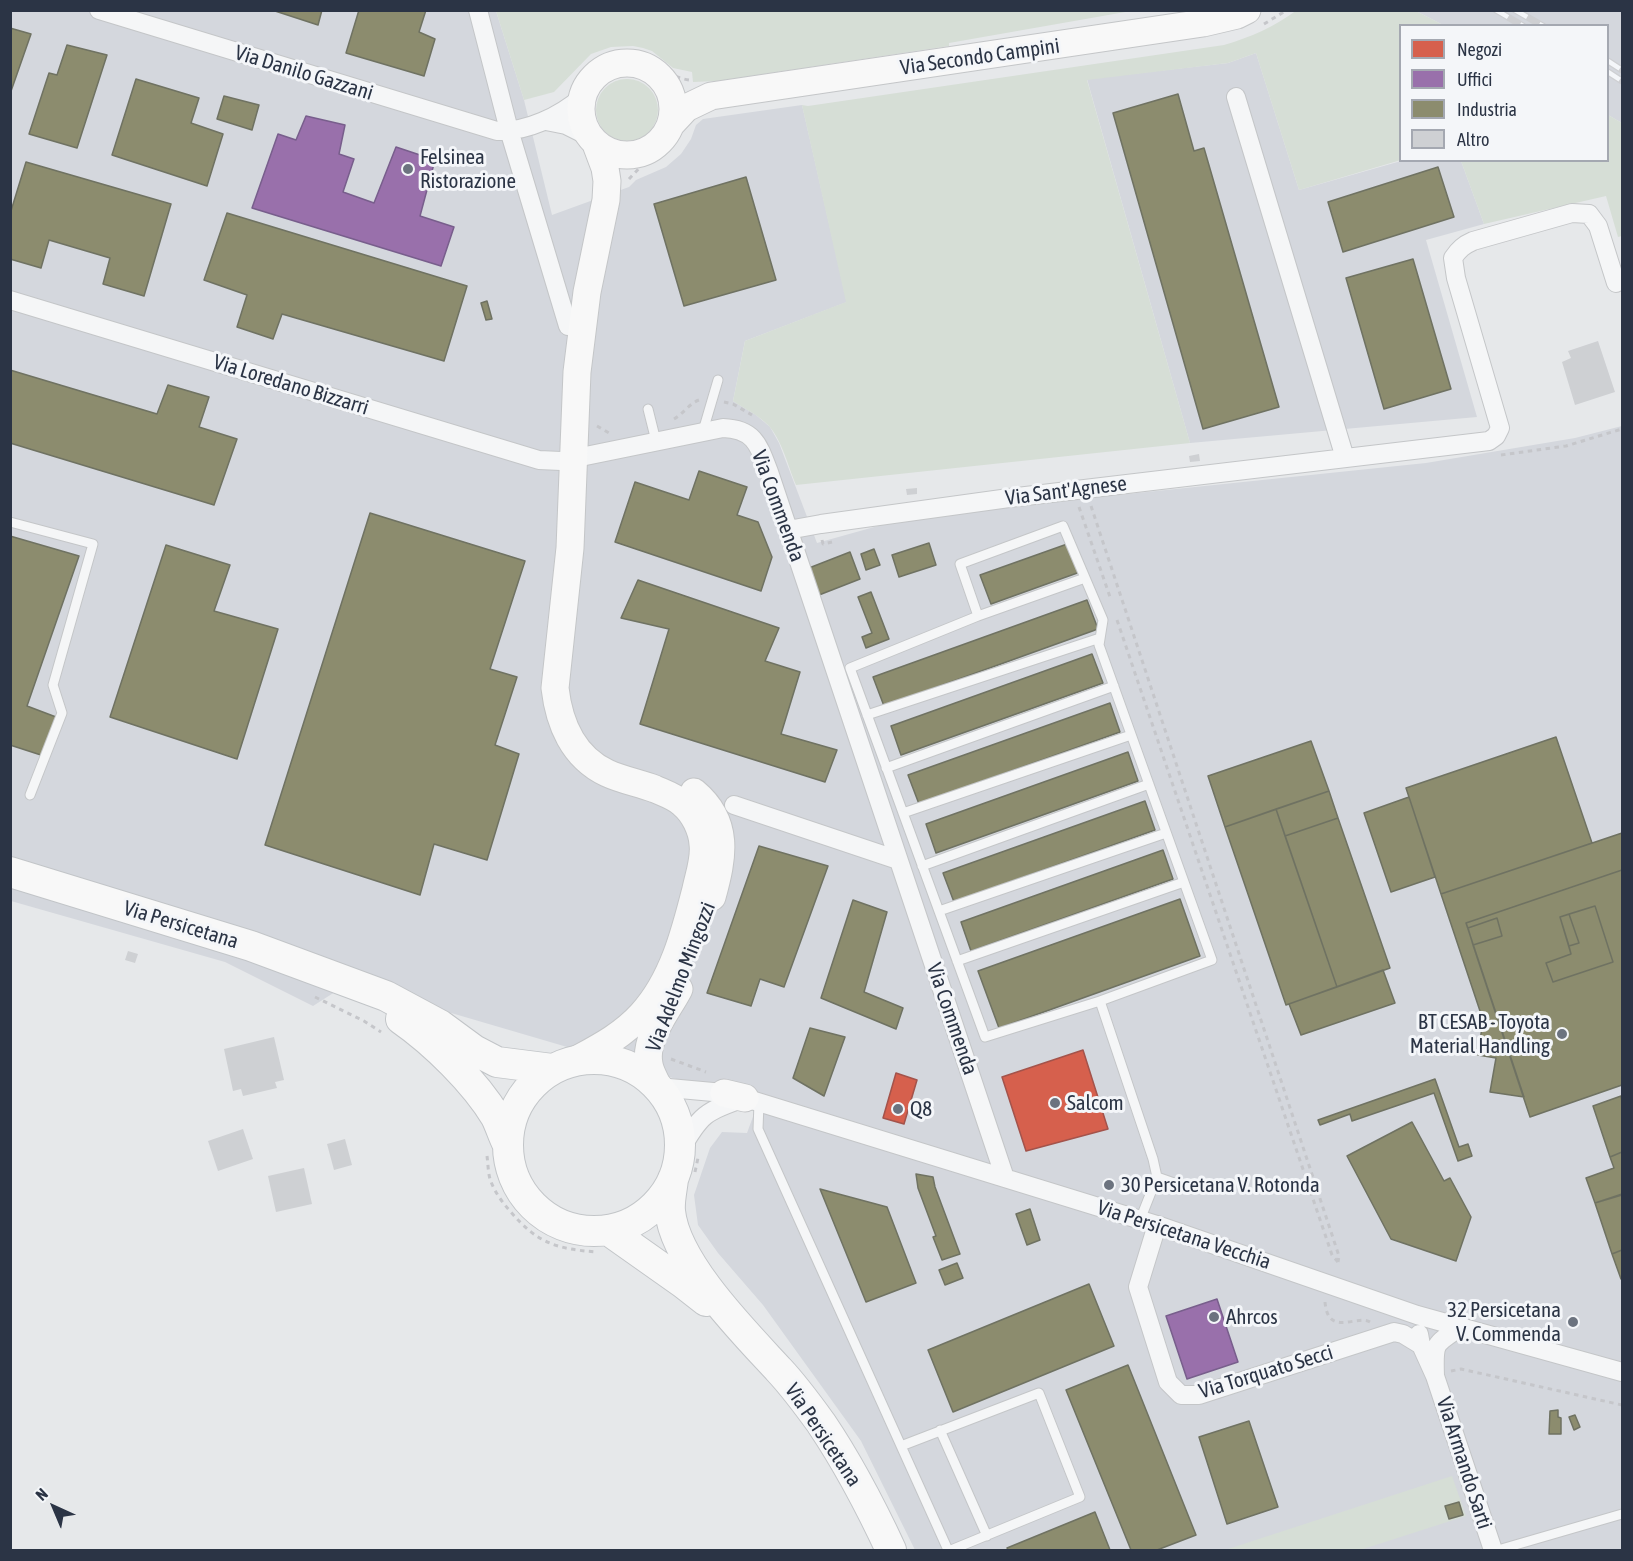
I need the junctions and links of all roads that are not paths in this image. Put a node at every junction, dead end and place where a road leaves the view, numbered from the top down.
1 (99, 10) edge
2 (478, 10) edge
3 (1247, 10) edge
4 (659, 74) junction
5 (579, 92) junction
6 (711, 96) junction
7 (1236, 97) dead end
8 (546, 121) junction
9 (509, 130) junction
10 (672, 132) junction
11 (593, 140) junction
12 (643, 153) junction
13 (606, 200) junction
14 (1616, 283) dead end
15 (10, 300) edge
16 (568, 326) dead end
17 (718, 380) dead end
18 (648, 409) dead end
19 (704, 431) junction
20 (656, 441) junction
21 (573, 458) junction
22 (1345, 458) junction
23 (10, 522) edge
24 (788, 530) junction
25 (570, 548) junction
26 (1085, 578) junction
27 (978, 616) junction
28 (1100, 638) junction
29 (1114, 686) junction
30 (867, 715) junction
31 (1131, 735) junction
32 (886, 768) junction
33 (1149, 784) junction
34 (30, 795) dead end
35 (734, 805) dead end
36 (903, 813) junction
37 (1166, 833) junction
38 (898, 860) junction
39 (922, 866) junction
40 (10, 872) edge
41 (1184, 882) junction
42 (939, 911) junction
43 (957, 961) junction
44 (349, 983) junction
45 (1100, 1001) junction
46 (564, 1064) junction
47 (658, 1087) junction
48 (743, 1098) junction
49 (496, 1147) junction
50 (686, 1166) junction
51 (1157, 1177) junction
52 (1005, 1179) junction
53 (1191, 1189) dead end
54 (1149, 1222) junction
55 (607, 1241) junction
56 (1417, 1314) junction
57 (1461, 1327) junction
58 (741, 1330) junction
59 (1420, 1345) junction
60 (1623, 1372) edge
61 (1440, 1374) junction
62 (940, 1430) junction
63 (901, 1446) junction
64 (1623, 1514) edge
65 (987, 1536) junction
66 (891, 1551) edge
67 (950, 1551) edge
68 (1493, 1551) edge
69 (1498, 1551) edge

1 - 9 street, Via Danilo Gazzani
2 - 9 street
3 - 6 street, Via Secondo Campini
4 - 5 street
4 - 6 street, Via Secondo Campini
4 - 10 street
5 - 8 street
5 - 11 street
6 - 10 street, Via Secondo Campini
7 - 22 street
8 - 9 street
8 - 11 street
9 - 16 street
10 - 12 street
11 - 12 street
11 - 13 street
12 - 13 street
13 - 21 street
14 - 22 street, Via Sant'Agnese
15 - 21 street, Via Loredano Bizzarri
17 - 19 lane
18 - 20 lane
19 - 20 street, Via Commenda
19 - 24 street, Via Commenda
20 - 21 street, Via Commenda
21 - 25 street, Via Adelmo Mingozzi
22 - 24 street, Via Sant'Agnese
23 - 34 lane
24 - 38 street, Via Commenda
25 - 46 street, Via Adelmo Mingozzi
25 - 47 street, Via Adelmo Mingozzi
26 - 27 lane
26 - 27 lane
26 - 28 lane
27 - 30 lane
28 - 29 lane
28 - 30 lane
29 - 31 lane
29 - 32 lane
30 - 32 lane
31 - 33 lane
31 - 36 lane
32 - 36 lane
33 - 37 lane
33 - 39 lane
35 - 38 street
36 - 39 lane
37 - 41 lane
37 - 42 lane
38 - 52 street, Via Commenda
39 - 42 lane
40 - 44 main road, Via Persicetana
41 - 43 lane
41 - 45 lane
42 - 43 lane
43 - 45 lane
44 - 46 main road, Via Persicetana
44 - 49 main road, Via Persicetana
45 - 51 lane
46 - 47 main road
46 - 49 main road
47 - 48 street, Via Persicetana Vecchia
47 - 50 main road
48 - 50 street
48 - 52 street, Via Persicetana Vecchia
48 - 63 lane
49 - 55 main road
50 - 55 main road
50 - 58 main road, Via Persicetana
51 - 53 lane
51 - 54 lane
52 - 54 street, Via Persicetana Vecchia
54 - 56 street, Via Persicetana Vecchia
54 - 59 street, Via Torquato Secci
55 - 58 main road, Via Persicetana
56 - 57 street, Via Persicetana Vecchia
56 - 59 street, Via Armando Sarti
57 - 60 street, Via Persicetana Vecchia
57 - 61 street, Via Armando Sarti
58 - 66 main road, Via Persicetana
59 - 61 street, Via Armando Sarti
61 - 68 street, Via Armando Sarti
62 - 63 lane
62 - 65 lane
62 - 65 lane
63 - 67 lane
64 - 69 lane
65 - 67 lane

